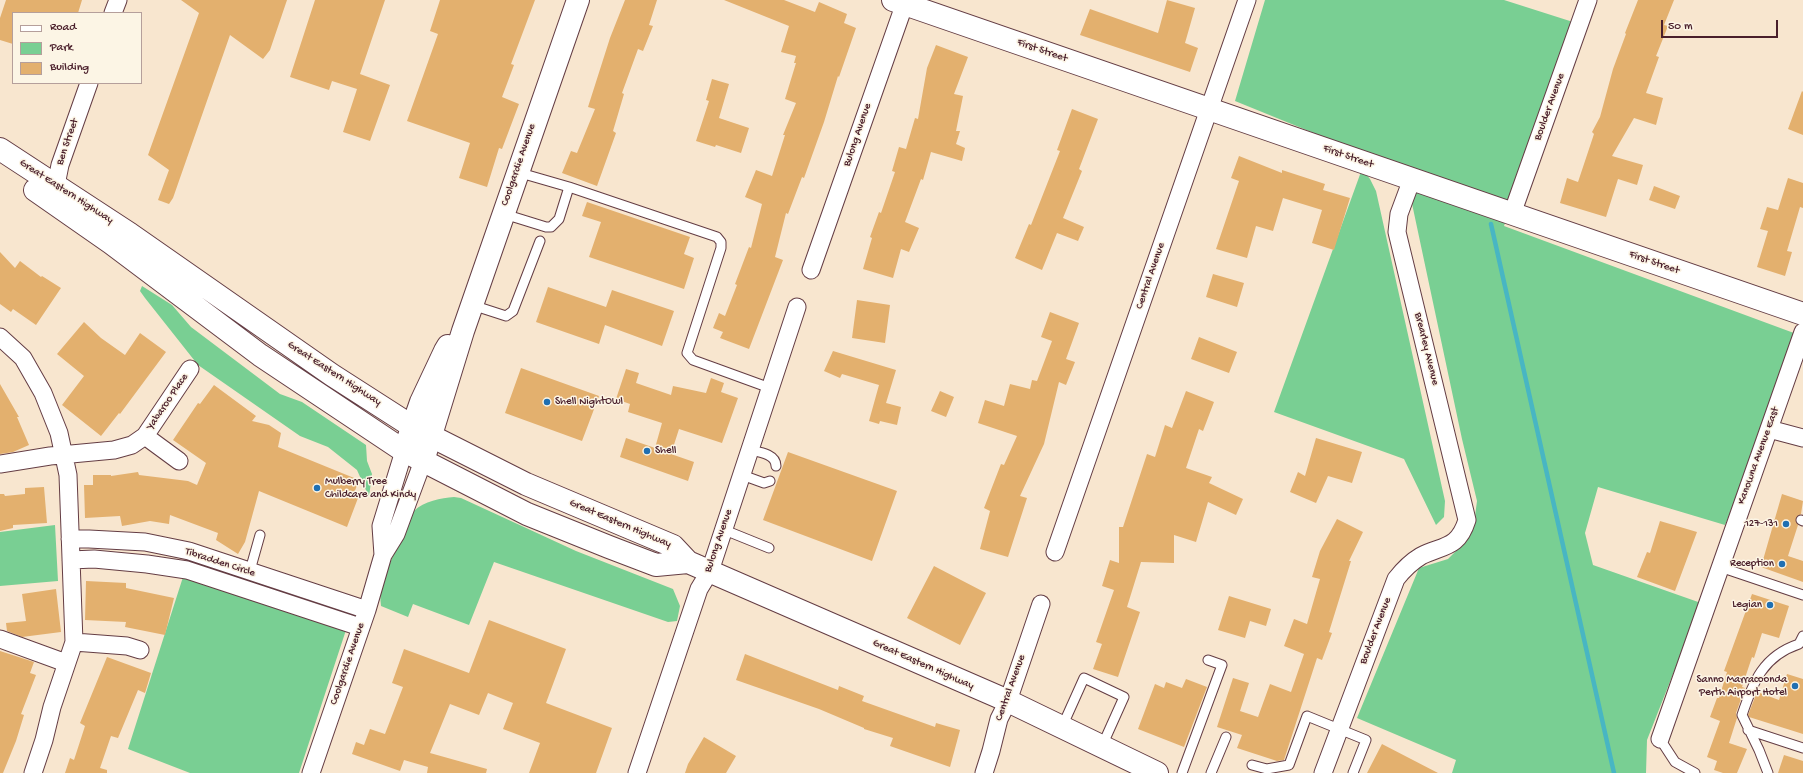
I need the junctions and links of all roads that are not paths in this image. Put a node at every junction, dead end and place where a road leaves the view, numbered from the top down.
1 (118, 0) edge
2 (578, 0) edge
3 (1247, 0) edge
4 (1588, 0) edge
5 (901, 1) edge
6 (113, 12) edge
7 (89, 84) edge
8 (1209, 109) junction
9 (0, 149) edge
10 (0, 166) edge
11 (517, 172) junction
12 (1412, 179) junction
13 (569, 187) junction
14 (55, 194) junction
15 (502, 214) junction
16 (1512, 214) junction
17 (540, 241) dead end
18 (811, 270) dead end
19 (472, 305) junction
20 (797, 307) dead end
21 (1803, 314) edge
22 (1803, 332) edge
23 (0, 337) edge
24 (190, 369) dead end
25 (770, 388) junction
26 (1769, 428) junction
27 (422, 431) junction
28 (145, 436) junction
29 (1803, 438) edge
30 (750, 450) junction
31 (64, 454) junction
32 (414, 456) junction
33 (179, 461) dead end
34 (0, 464) edge
35 (776, 466) dead end
36 (742, 474) junction
37 (770, 481) dead end
38 (1467, 520) joint
39 (722, 529) junction
40 (260, 535) dead end
41 (70, 539) junction
42 (769, 548) dead end
43 (1055, 552) dead end
44 (70, 560) junction
45 (688, 562) junction
46 (1720, 567) junction
47 (710, 571) junction
48 (250, 572) junction
49 (244, 588) junction
50 (1803, 595) edge
51 (1041, 604) dead end
52 (367, 610) junction
53 (360, 628) junction
54 (0, 639) edge
55 (74, 642) junction
56 (1802, 643) edge
57 (140, 650) dead end
58 (1208, 660) dead end
59 (66, 663) junction
60 (1008, 702) junction
61 (1062, 728) junction
62 (1339, 729) junction
63 (1748, 730) junction
64 (1226, 737) dead end
65 (1660, 739) joint
66 (1102, 747) junction
67 (1803, 748) edge
68 (1252, 765) dead end
69 (33, 773) edge
70 (311, 773) edge
71 (637, 773) edge
72 (984, 773) edge
73 (1157, 773) edge
74 (1182, 773) edge
75 (1211, 773) edge
76 (1323, 773) edge
77 (1353, 773) edge
78 (1695, 773) edge
79 (1768, 773) edge

1 - 6 street
2 - 11 main road, Coolgardie Avenue
3 - 8 street, Central Avenue
4 - 16 street, Boulder Avenue
5 - 8 main road, First Street
5 - 18 street, Bulong Avenue
7 - 14 street, Ben Street
8 - 12 main road, First Street
8 - 43 street, Central Avenue
9 - 14 main road, Great Eastern Highway
10 - 14 main road, Great Eastern Highway
11 - 13 lane
11 - 15 main road, Coolgardie Avenue
12 - 16 main road, First Street
12 - 38 street, Brearley Avenue
13 - 15 lane
13 - 25 lane
14 - 27 main road, Great Eastern Highway
14 - 32 main road, Great Eastern Highway
15 - 19 main road, Coolgardie Avenue
16 - 21 main road, First Street
17 - 19 lane
19 - 27 main road, Coolgardie Avenue
20 - 25 street, Bulong Avenue
22 - 26 street, Kanowna Avenue East
23 - 31 street
24 - 28 street, Yabaroo Place
25 - 30 street, Bulong Avenue
26 - 29 street
26 - 46 street, Kanowna Avenue East
27 - 32 main road, Coolgardie Avenue
27 - 45 main road, Great Eastern Highway
28 - 31 street, Yabaroo Place
28 - 33 street, Yabaroo Place
30 - 35 lane
30 - 36 street, Bulong Avenue
31 - 34 street, Yabaroo Place
31 - 41 street
32 - 45 main road, Great Eastern Highway
32 - 52 street, Coolgardie Avenue
36 - 37 lane
36 - 39 street, Bulong Avenue
38 - 62 street, Boulder Avenue
39 - 42 lane
39 - 47 street, Bulong Avenue
40 - 48 lane
41 - 44 street
41 - 48 street, Tibradden Circle
44 - 49 street, Tibradden Circle
44 - 55 street
45 - 47 main road, Great Eastern Highway
46 - 50 lane
46 - 65 street, Kanowna Avenue East
47 - 60 main road, Great Eastern Highway
47 - 71 street, Bulong Avenue
48 - 49 lane
48 - 52 street, Tibradden Circle
49 - 53 street, Tibradden Circle
51 - 60 street, Central Avenue
52 - 53 street, Coolgardie Avenue
53 - 70 street, Coolgardie Avenue
54 - 59 street
55 - 57 street
55 - 59 street
56 - 63 lane
58 - 74 lane
59 - 69 street
60 - 61 main road, Great Eastern Highway
60 - 72 street, Central Avenue
61 - 66 main road, Great Eastern Highway
61 - 66 lane
62 - 68 lane
62 - 76 street, Boulder Avenue
62 - 77 lane
63 - 67 lane
63 - 79 lane
64 - 75 lane
65 - 78 lane
66 - 73 main road, Great Eastern Highway

